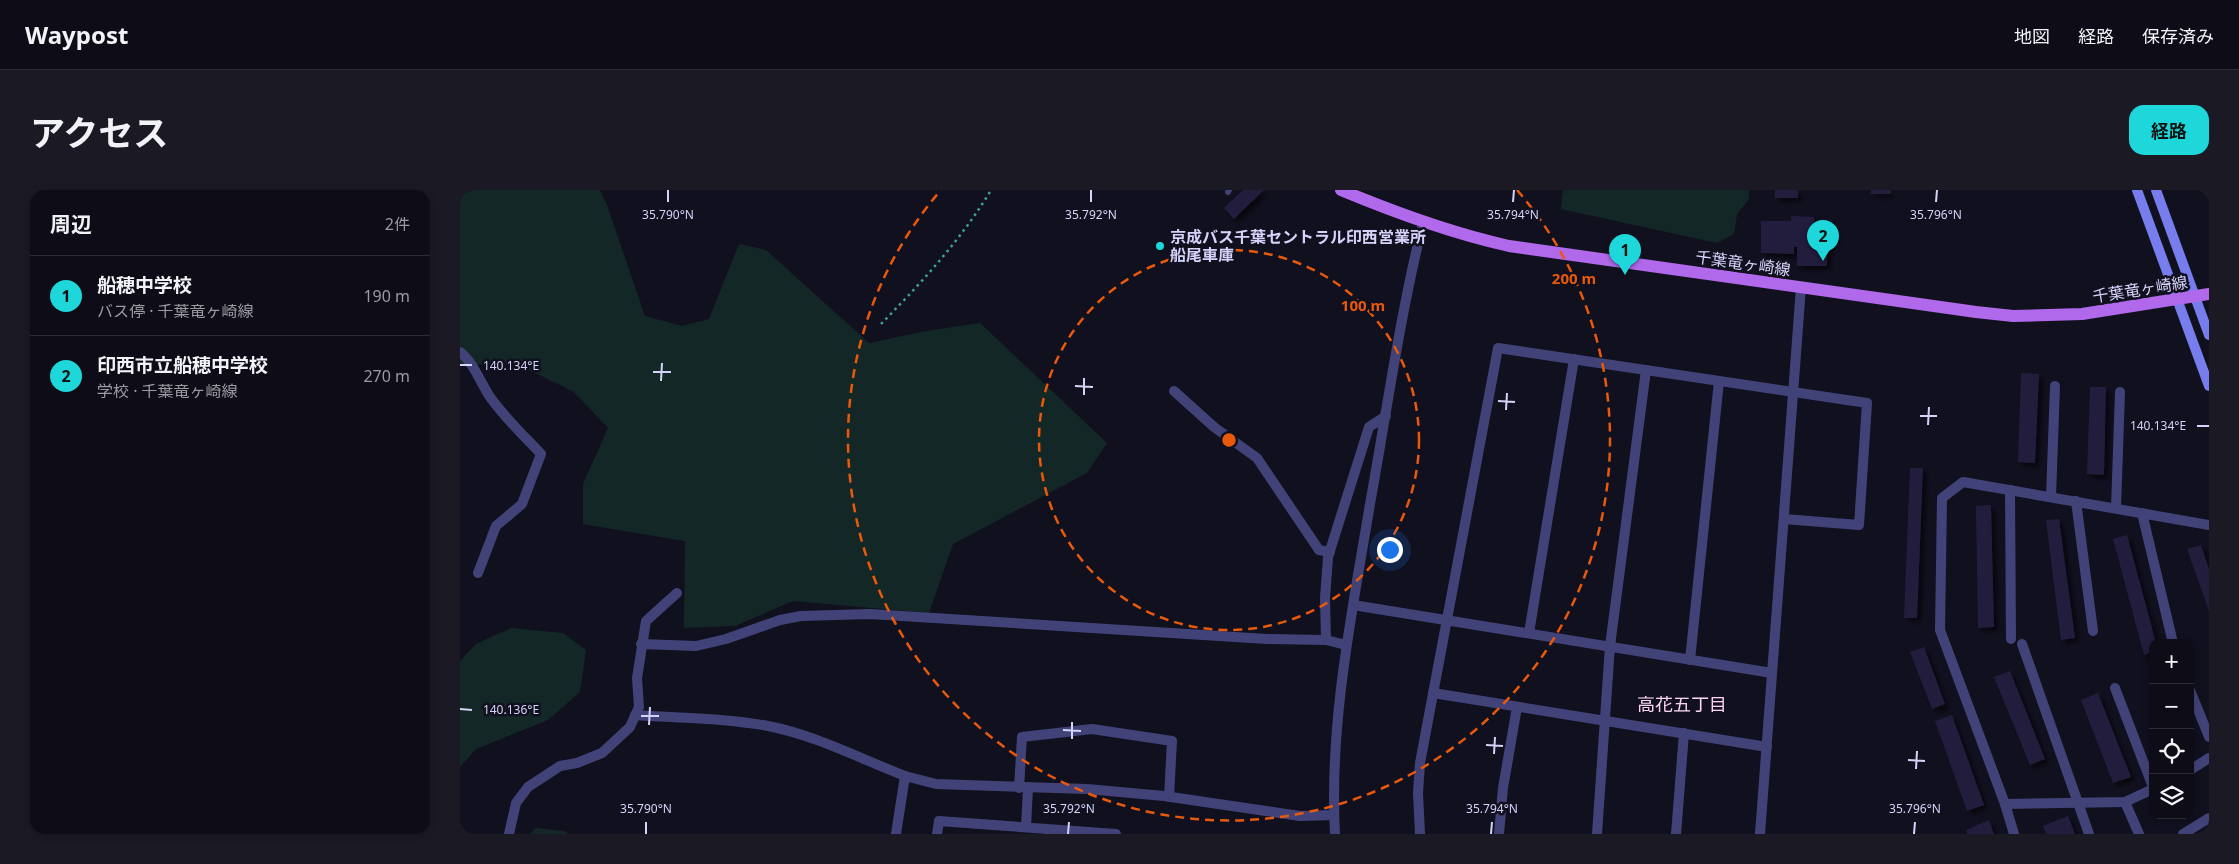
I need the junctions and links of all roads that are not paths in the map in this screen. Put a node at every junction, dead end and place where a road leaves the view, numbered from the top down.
1 (1341, 190) edge
2 (2137, 190) edge
3 (2156, 190) edge
4 (1423, 222) junction
5 (1801, 287) junction
6 (2209, 294) edge
7 (2195, 297) junction
8 (2177, 299) junction
9 (2209, 335) edge
10 (460, 352) edge
11 (1574, 359) junction
12 (1646, 370) junction
13 (1719, 381) junction
14 (2055, 386) dead end
15 (2209, 386) edge
16 (1174, 391) dead end
17 (1793, 392) junction
18 (2120, 392) dead end
19 (1386, 416) junction
20 (2010, 490) junction
21 (2051, 497) junction
22 (2076, 501) junction
23 (2116, 508) junction
24 (2142, 513) junction
25 (1784, 519) junction
26 (2209, 525) edge
27 (1330, 552) junction
28 (478, 573) dead end
29 (677, 594) dead end
30 (1353, 605) junction
31 (1446, 619) junction
32 (2093, 631) dead end
33 (1529, 633) junction
34 (2172, 639) edge
35 (1326, 640) junction
36 (2010, 640) dead end
37 (641, 644) junction
38 (2022, 644) dead end
39 (1346, 645) junction
40 (1610, 646) junction
41 (1690, 660) junction
42 (1772, 673) junction
43 (2115, 688) dead end
44 (1432, 693) junction
45 (2194, 700) edge
46 (1517, 707) junction
47 (636, 715) junction
48 (1604, 721) junction
49 (1684, 734) junction
50 (2209, 737) edge
51 (1767, 747) junction
52 (2209, 758) edge
53 (2194, 767) edge
54 (904, 776) junction
55 (2149, 777) edge
56 (1024, 788) junction
57 (2149, 790) edge
58 (1169, 797) junction
59 (2125, 802) junction
60 (2079, 803) junction
61 (2005, 804) junction
62 (1334, 815) junction
63 (2209, 818) edge
64 (1026, 828) junction
65 (1090, 833) edge
66 (509, 834) edge
67 (896, 834) edge
68 (937, 834) edge
69 (1116, 834) edge
70 (1335, 834) edge
71 (1420, 834) edge
72 (1499, 834) edge
73 (1596, 834) edge
74 (1676, 834) edge
75 (1760, 834) edge
76 (2014, 834) edge
77 (2089, 834) edge
78 (2139, 834) edge
79 (2183, 834) edge

1 - 4 main road, 千葉竜ヶ崎線
2 - 8 main road
3 - 7 main road
4 - 5 main road, 千葉竜ヶ崎線
4 - 19 street
5 - 8 main road, 千葉竜ヶ崎線
5 - 17 street
6 - 7 main road, 千葉竜ヶ崎線
7 - 8 main road, 千葉竜ヶ崎線
7 - 9 main road
8 - 15 main road
10 - 28 street
11 - 12 street
11 - 31 street
11 - 33 street
12 - 13 street
12 - 40 street
13 - 17 street
13 - 41 street
14 - 21 street
16 - 27 street
17 - 25 street
17 - 25 street
18 - 23 street
19 - 27 street
19 - 30 street
20 - 21 street
20 - 36 street
20 - 61 street
21 - 22 street
22 - 23 street
22 - 32 street
23 - 24 street
24 - 26 street
24 - 34 street
25 - 42 street
27 - 35 street
29 - 37 street
30 - 31 street
30 - 39 street
31 - 33 street
31 - 44 street
33 - 40 street
35 - 37 street
35 - 39 street
37 - 47 street
38 - 60 street
39 - 62 street
40 - 41 street
40 - 48 street
41 - 42 street
42 - 51 street
43 - 55 street
44 - 46 street
44 - 71 street
45 - 50 street
46 - 48 street
46 - 72 street
47 - 54 street
47 - 66 street
48 - 49 street
48 - 73 street
49 - 51 street
49 - 74 street
51 - 75 street
52 - 53 street
54 - 56 street
54 - 67 street
56 - 58 street
56 - 58 street
56 - 64 street
57 - 59 street
58 - 62 street
59 - 60 street
59 - 78 street
60 - 61 street
60 - 77 street
61 - 76 street
62 - 70 street
63 - 79 street
64 - 65 street
64 - 68 street
65 - 69 street

